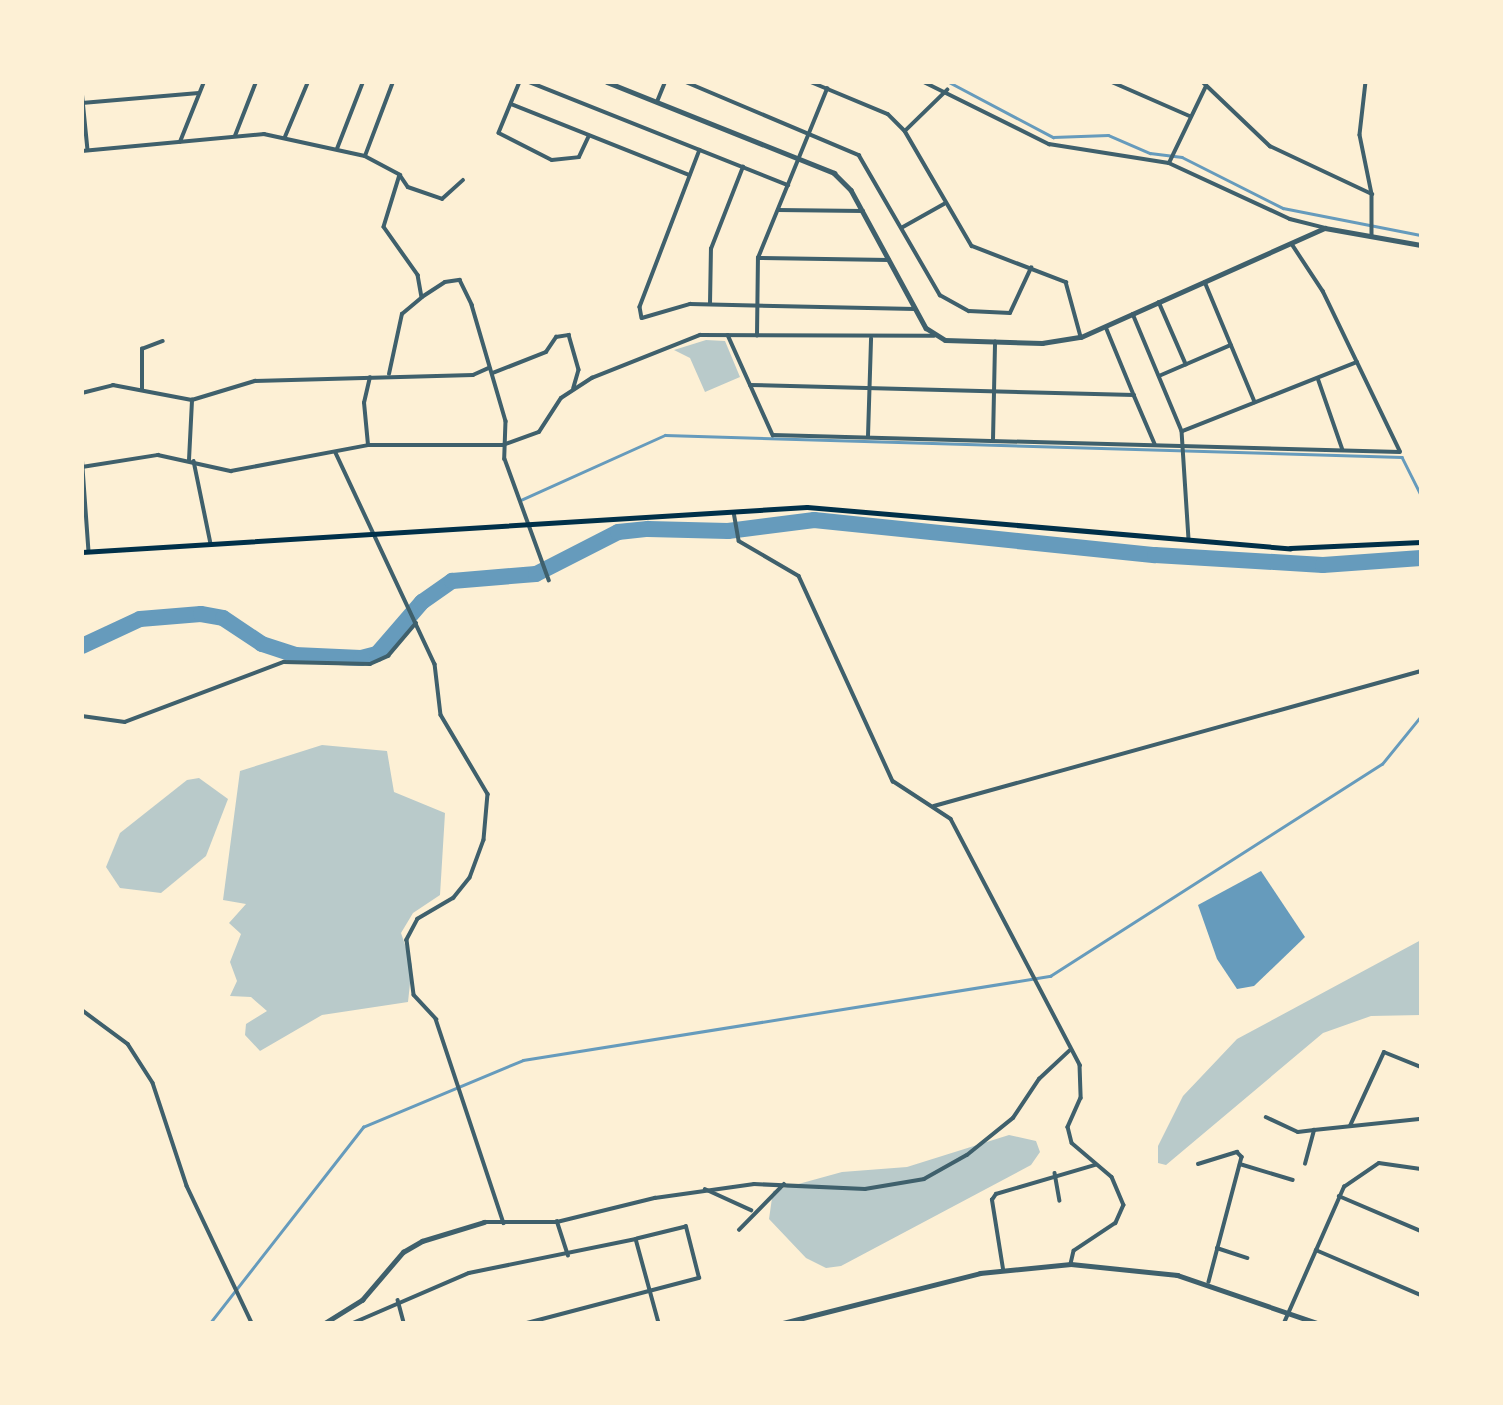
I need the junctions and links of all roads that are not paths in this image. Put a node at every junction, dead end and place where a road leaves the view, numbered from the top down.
1 (204, 82) edge
2 (256, 82) edge
3 (308, 82) edge
4 (363, 82) edge
5 (393, 82) edge
6 (520, 82) edge
7 (529, 82) edge
8 (607, 82) edge
9 (665, 82) edge
10 (686, 82) edge
11 (811, 82) edge
12 (924, 82) edge
13 (1112, 82) edge
14 (1366, 82) edge
15 (935, 83) edge
16 (1204, 84) edge
17 (827, 89) junction
18 (82, 90) edge
19 (947, 90) junction
20 (199, 93) junction
21 (657, 102) junction
22 (83, 103) edge
23 (511, 104) junction
24 (1190, 116) junction
25 (905, 131) junction
26 (809, 132) junction
27 (589, 135) junction
28 (234, 137) junction
29 (285, 137) junction
30 (180, 142) junction
31 (337, 149) junction
32 (88, 150) junction
33 (700, 150) junction
34 (82, 151) edge
35 (365, 156) junction
36 (799, 159) junction
37 (1169, 163) junction
38 (743, 167) junction
39 (400, 175) junction
40 (689, 175) junction
41 (463, 180) dead end
42 (788, 185) junction
43 (1372, 194) junction
44 (944, 204) junction
45 (778, 210) junction
46 (863, 211) junction
47 (903, 227) junction
48 (1325, 228) junction
49 (1372, 234) junction
50 (1292, 244) junction
51 (1421, 245) edge
52 (758, 258) junction
53 (888, 260) junction
54 (1031, 268) junction
55 (1205, 282) junction
56 (422, 297) junction
57 (1159, 302) junction
58 (710, 304) junction
59 (758, 306) junction
60 (915, 309) junction
61 (1133, 314) junction
62 (1105, 327) junction
63 (728, 335) junction
64 (757, 336) junction
65 (934, 336) junction
66 (1081, 337) junction
67 (871, 339) junction
68 (163, 341) dead end
69 (995, 342) junction
70 (1231, 345) junction
71 (1357, 362) junction
72 (1186, 365) junction
73 (489, 368) junction
74 (493, 373) junction
75 (389, 374) junction
76 (1159, 376) junction
77 (370, 377) junction
78 (1318, 378) junction
79 (750, 385) junction
80 (869, 388) junction
81 (142, 389) junction
82 (573, 390) junction
83 (994, 391) junction
84 (82, 393) edge
85 (1134, 395) junction
86 (192, 400) junction
87 (1255, 402) junction
88 (1182, 431) junction
89 (868, 436) junction
90 (993, 440) junction
91 (1155, 444) junction
92 (368, 445) junction
93 (503, 445) junction
94 (1184, 447) junction
95 (1343, 450) junction
96 (336, 453) junction
97 (82, 454) edge
98 (192, 460) junction
99 (83, 467) edge
100 (733, 511) junction
101 (524, 521) junction
102 (373, 533) junction
103 (1189, 541) junction
104 (1421, 542) edge
105 (212, 545) junction
106 (86, 552) edge
107 (549, 580) dead end
108 (416, 623) junction
109 (1421, 671) edge
110 (82, 716) edge
111 (934, 806) junction
112 (82, 1010) edge
113 (1069, 1051) junction
114 (1421, 1067) edge
115 (1266, 1117) dead end
116 (1421, 1119) edge
117 (1350, 1126) junction
118 (1314, 1130) junction
119 (1198, 1164) dead end
120 (1240, 1164) junction
121 (1305, 1164) dead end
122 (1095, 1165) junction
123 (1421, 1169) edge
124 (1055, 1173) junction
125 (1293, 1180) dead end
126 (784, 1184) junction
127 (705, 1189) junction
128 (1339, 1195) junction
129 (1060, 1201) dead end
130 (751, 1210) junction
131 (557, 1222) junction
132 (504, 1223) junction
133 (739, 1230) dead end
134 (1421, 1231) edge
135 (636, 1239) junction
136 (1217, 1248) junction
137 (1316, 1250) junction
138 (568, 1256) junction
139 (1247, 1258) dead end
140 (1070, 1265) junction
141 (1003, 1269) junction
142 (1209, 1282) junction
143 (650, 1291) junction
144 (1421, 1295) edge
145 (398, 1300) junction
146 (1289, 1311) junction
147 (253, 1323) edge
148 (325, 1323) edge
149 (353, 1323) edge
150 (404, 1323) edge
151 (527, 1323) edge
152 (659, 1323) edge
153 (783, 1323) edge
154 (1284, 1323) edge
155 (1317, 1323) edge

1 - 20 street
2 - 28 street
3 - 29 street
4 - 31 street
5 - 35 street
6 - 23 street
7 - 33 street
8 - 21 street
9 - 21 street
10 - 26 street
11 - 17 street
12 - 15 street
13 - 24 street
14 - 43 street
15 - 19 street
16 - 24 street
16 - 43 street
17 - 25 street
17 - 26 street
18 - 22 street
19 - 25 street
19 - 37 street
20 - 22 street
20 - 30 street
21 - 36 street
22 - 32 street
23 - 27 street
23 - 27 street
24 - 37 street
25 - 44 street
26 - 36 street
26 - 47 street
27 - 40 street
28 - 29 street
28 - 30 street
29 - 31 street
30 - 32 street
31 - 35 street
32 - 34 street
33 - 38 street
33 - 40 street
35 - 39 street
36 - 42 street
36 - 46 street
37 - 48 street
38 - 42 street
38 - 58 street
39 - 41 street
39 - 56 street
40 - 58 street
42 - 45 street
43 - 49 street
44 - 47 street
44 - 54 street
45 - 46 street
45 - 52 street
46 - 53 street
47 - 54 street
48 - 49 street
48 - 50 street
49 - 51 street
50 - 55 street
50 - 71 street
52 - 53 street
52 - 59 street
53 - 60 street
54 - 66 street
55 - 57 street
55 - 70 street
56 - 73 street
56 - 75 street
57 - 61 street
57 - 72 street
58 - 59 street
59 - 60 street
59 - 64 street
60 - 65 street
61 - 62 street
61 - 76 street
62 - 66 street
62 - 85 street
63 - 64 street
63 - 79 street
63 - 82 street
64 - 67 street
65 - 67 street
65 - 69 street
66 - 69 street
67 - 80 street
68 - 81 street
69 - 83 street
70 - 72 street
70 - 87 street
71 - 78 street
71 - 95 street
72 - 76 street
73 - 74 street
73 - 75 street
74 - 82 street
74 - 93 street
75 - 77 street
76 - 88 street
77 - 86 street
77 - 92 street
78 - 87 street
78 - 95 street
79 - 80 street
79 - 89 street
80 - 83 street
80 - 89 street
81 - 84 street
81 - 86 street
82 - 93 street
83 - 85 street
83 - 90 street
85 - 91 street
86 - 98 street
87 - 88 street
88 - 94 street
89 - 90 street
90 - 91 street
91 - 94 street
92 - 93 street
92 - 96 street
93 - 101 street
94 - 95 street
94 - 103 street
96 - 98 street
96 - 102 street
97 - 99 street
98 - 99 street
98 - 105 street
99 - 106 street
100 - 101 main road
100 - 103 main road
100 - 111 street
101 - 102 main road
101 - 107 street
102 - 105 main road
102 - 108 street
103 - 104 main road
105 - 106 main road
108 - 110 street
108 - 132 street
109 - 111 street
111 - 113 street
112 - 147 street
113 - 122 street
113 - 126 street
114 - 117 street
115 - 118 street
116 - 117 street
117 - 118 street
118 - 121 street
119 - 120 street
120 - 125 street
120 - 136 street
122 - 124 street
122 - 140 street
123 - 128 street
124 - 129 street
124 - 141 street
126 - 127 street
126 - 130 street
127 - 130 street
127 - 131 street
128 - 134 street
128 - 137 street
130 - 133 street
131 - 132 street
131 - 138 street
132 - 148 street
135 - 138 street
135 - 143 street
135 - 143 street
136 - 139 street
136 - 142 street
137 - 144 street
137 - 146 street
138 - 145 street
140 - 141 street
140 - 142 street
141 - 153 street
142 - 146 street
143 - 151 street
143 - 152 street
145 - 149 street
145 - 150 street
146 - 154 street
146 - 155 street

